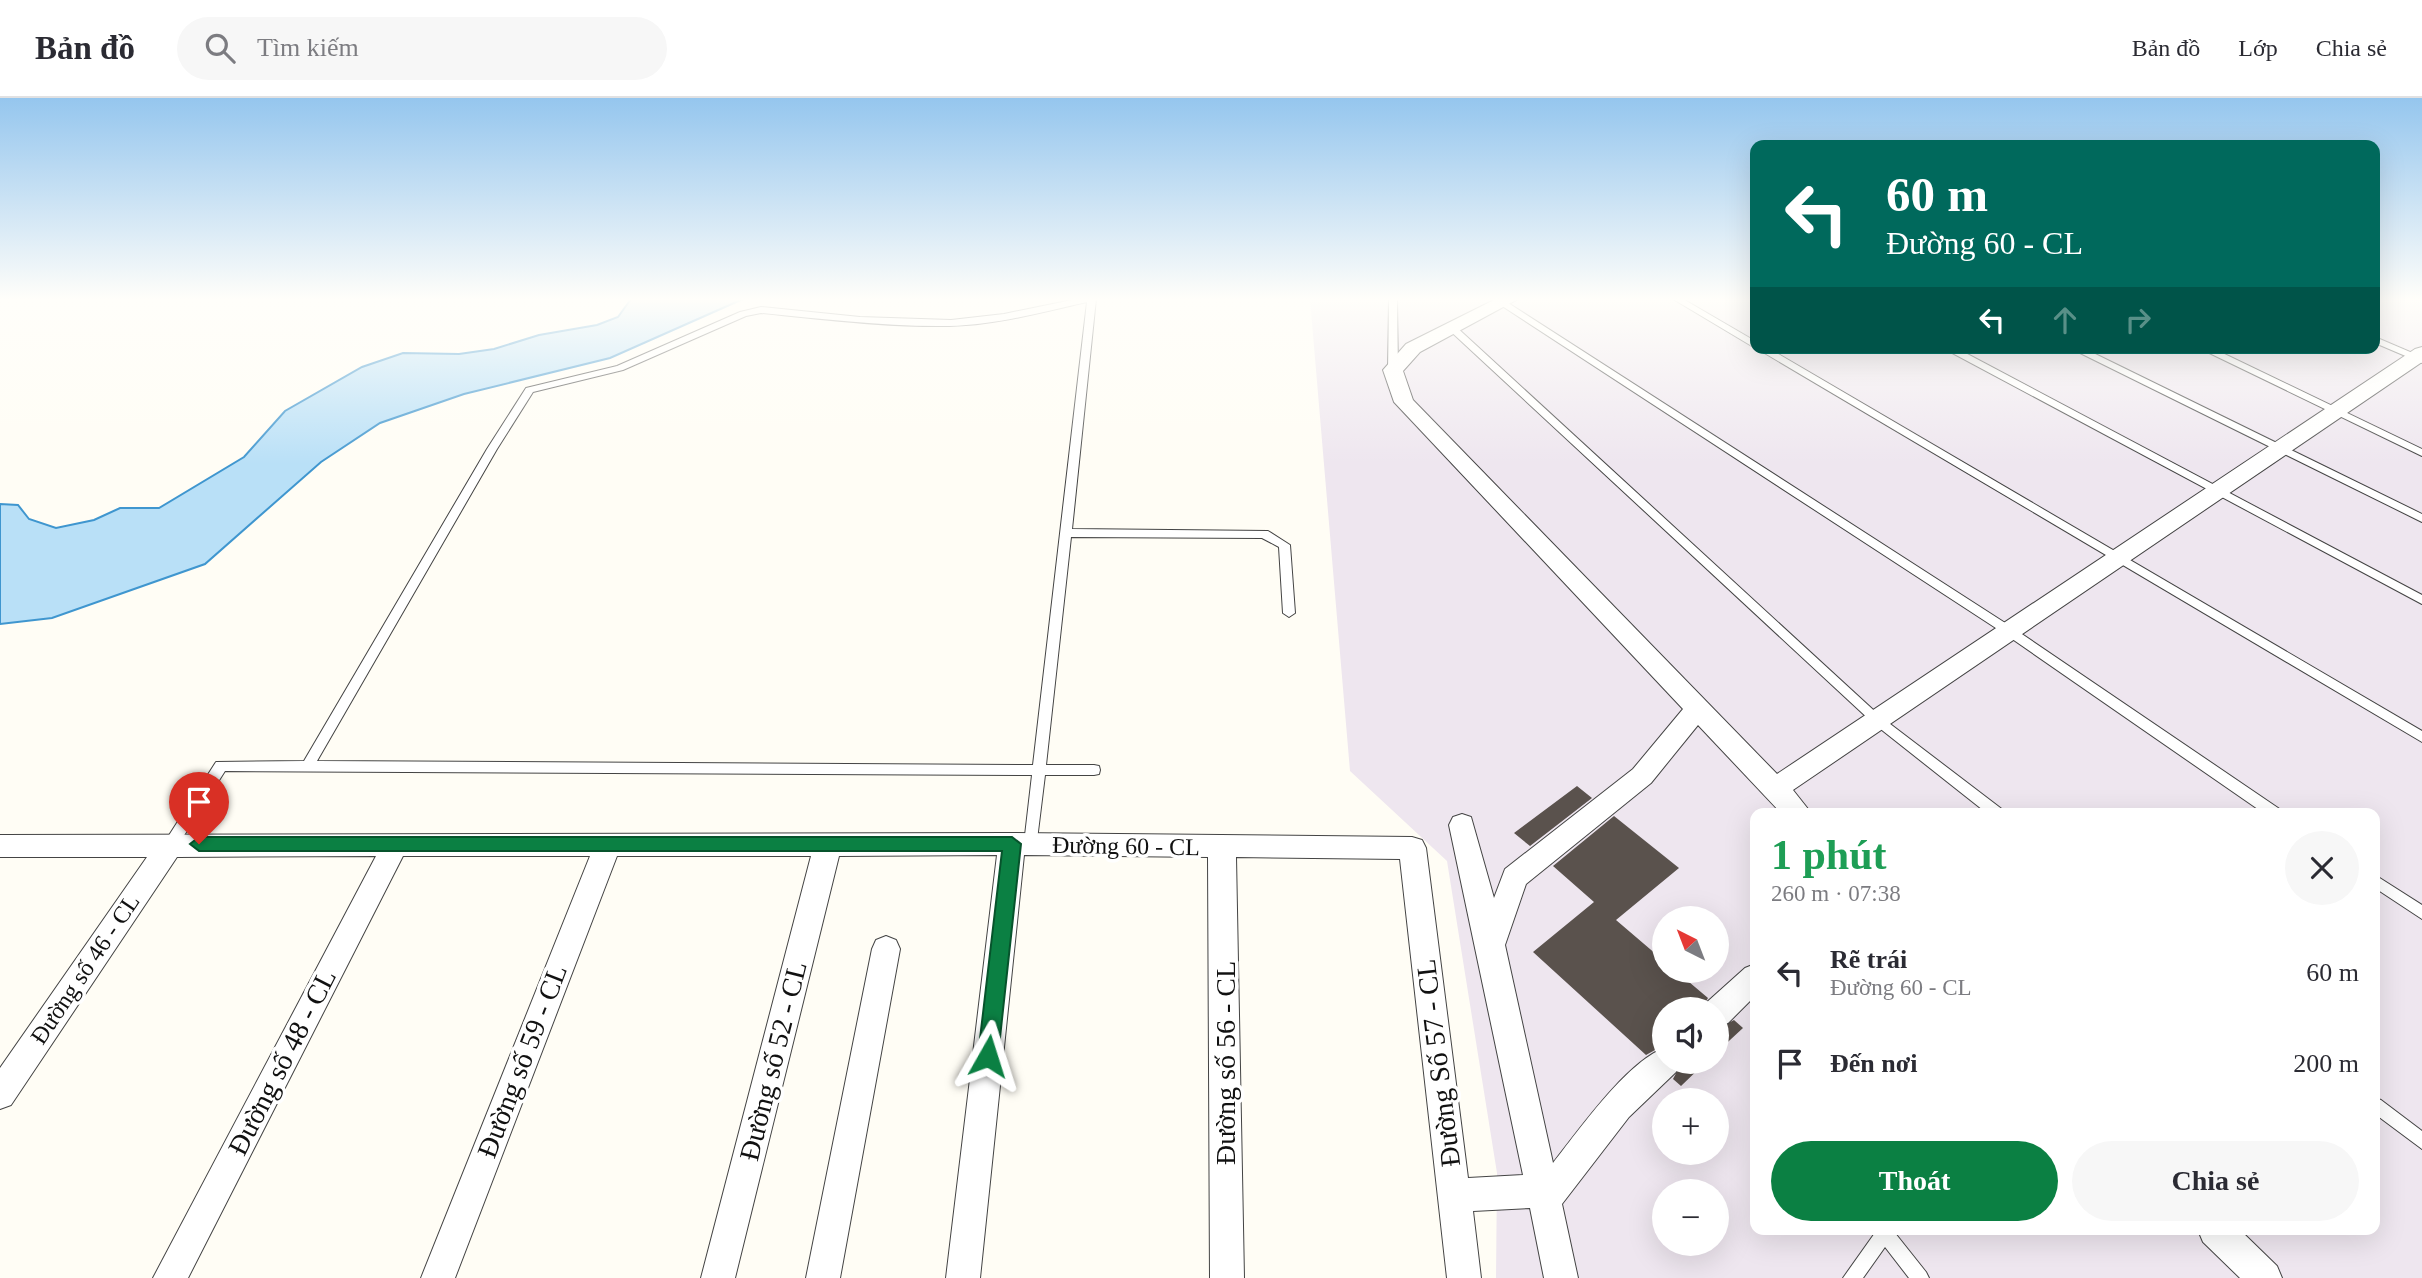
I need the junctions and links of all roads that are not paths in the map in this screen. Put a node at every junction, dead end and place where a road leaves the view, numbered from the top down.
1 (652, 354) edge
2 (1084, 354) edge
3 (1393, 354) edge
4 (1407, 354) edge
5 (1480, 354) edge
6 (1587, 354) edge
7 (1772, 354) edge
8 (1959, 354) edge
9 (2086, 354) edge
10 (2217, 354) edge
11 (2420, 357) edge
12 (1393, 370) junction
13 (2335, 411) junction
14 (2278, 450) junction
15 (2422, 453) edge
16 (2216, 492) junction
17 (2422, 518) edge
18 (1066, 533) junction
19 (2118, 558) junction
20 (2422, 600) edge
21 (1289, 613) dead end
22 (2009, 631) junction
23 (1698, 708) junction
24 (1877, 720) junction
25 (2422, 737) edge
26 (309, 764) junction
27 (1040, 770) junction
28 (1094, 770) dead end
29 (1775, 789) junction
30 (1793, 808) edge
31 (1990, 808) edge
32 (2267, 808) edge
33 (1462, 825) dead end
34 (171, 844) junction
35 (608, 844) junction
36 (828, 844) junction
37 (1022, 844) junction
38 (0, 846) edge
39 (394, 846) junction
40 (1222, 848) junction
41 (1412, 848) joint
42 (2380, 884) edge
43 (2422, 913) edge
44 (1491, 945) junction
45 (886, 950) dead end
46 (1750, 981) edge
47 (1729, 1001) edge
48 (1652, 1074) edge
49 (0, 1094) edge
50 (2380, 1109) edge
51 (2422, 1141) edge
52 (1454, 1195) junction
53 (1544, 1195) junction
54 (1884, 1235) edge
55 (1888, 1235) edge
56 (2220, 1235) edge
57 (170, 1278) edge
58 (438, 1278) edge
59 (718, 1278) edge
60 (823, 1278) edge
61 (963, 1278) edge
62 (1227, 1278) edge
63 (1464, 1278) edge
64 (1562, 1278) edge
65 (1852, 1278) edge
66 (1920, 1278) edge
67 (2265, 1278) edge

1 - 26 lane
2 - 18 lane
3 - 12 lane
4 - 12 street
5 - 24 lane
6 - 22 lane
7 - 19 lane
8 - 16 lane
9 - 14 lane
10 - 13 lane
11 - 13 street
12 - 23 street
13 - 14 street
13 - 15 lane
14 - 16 street
14 - 17 lane
16 - 19 street
16 - 20 lane
18 - 21 lane
18 - 27 lane
19 - 22 street
19 - 25 lane
22 - 24 street
22 - 32 lane
23 - 29 street
23 - 44 street
24 - 29 street
24 - 31 lane
26 - 27 lane
26 - 34 lane
27 - 28 lane
27 - 37 lane
29 - 30 street
33 - 44 street
34 - 38 street, Đường 60 - CL
34 - 39 street, Đường 60 - CL
34 - 49 street, Đường số 46 - CL
35 - 36 street, Đường 60 - CL
35 - 39 street, Đường 60 - CL
35 - 58 street, Đường số 59 - CL
36 - 37 street, Đường 60 - CL
36 - 59 street, Đường số 52 - CL
37 - 40 street, Đường 60 - CL
37 - 61 street
39 - 57 street, Đường số 48 - CL
40 - 41 street, Đường 60 - CL
40 - 62 street, Đường số 56 - CL
41 - 52 street, Đường Số 57 - CL
42 - 43 lane
44 - 53 street
45 - 60 street
46 - 47 street
48 - 53 street
50 - 51 lane
52 - 53 street
52 - 63 street, Đường Số 57 - CL
53 - 64 street
54 - 65 lane
55 - 66 lane
56 - 67 street

